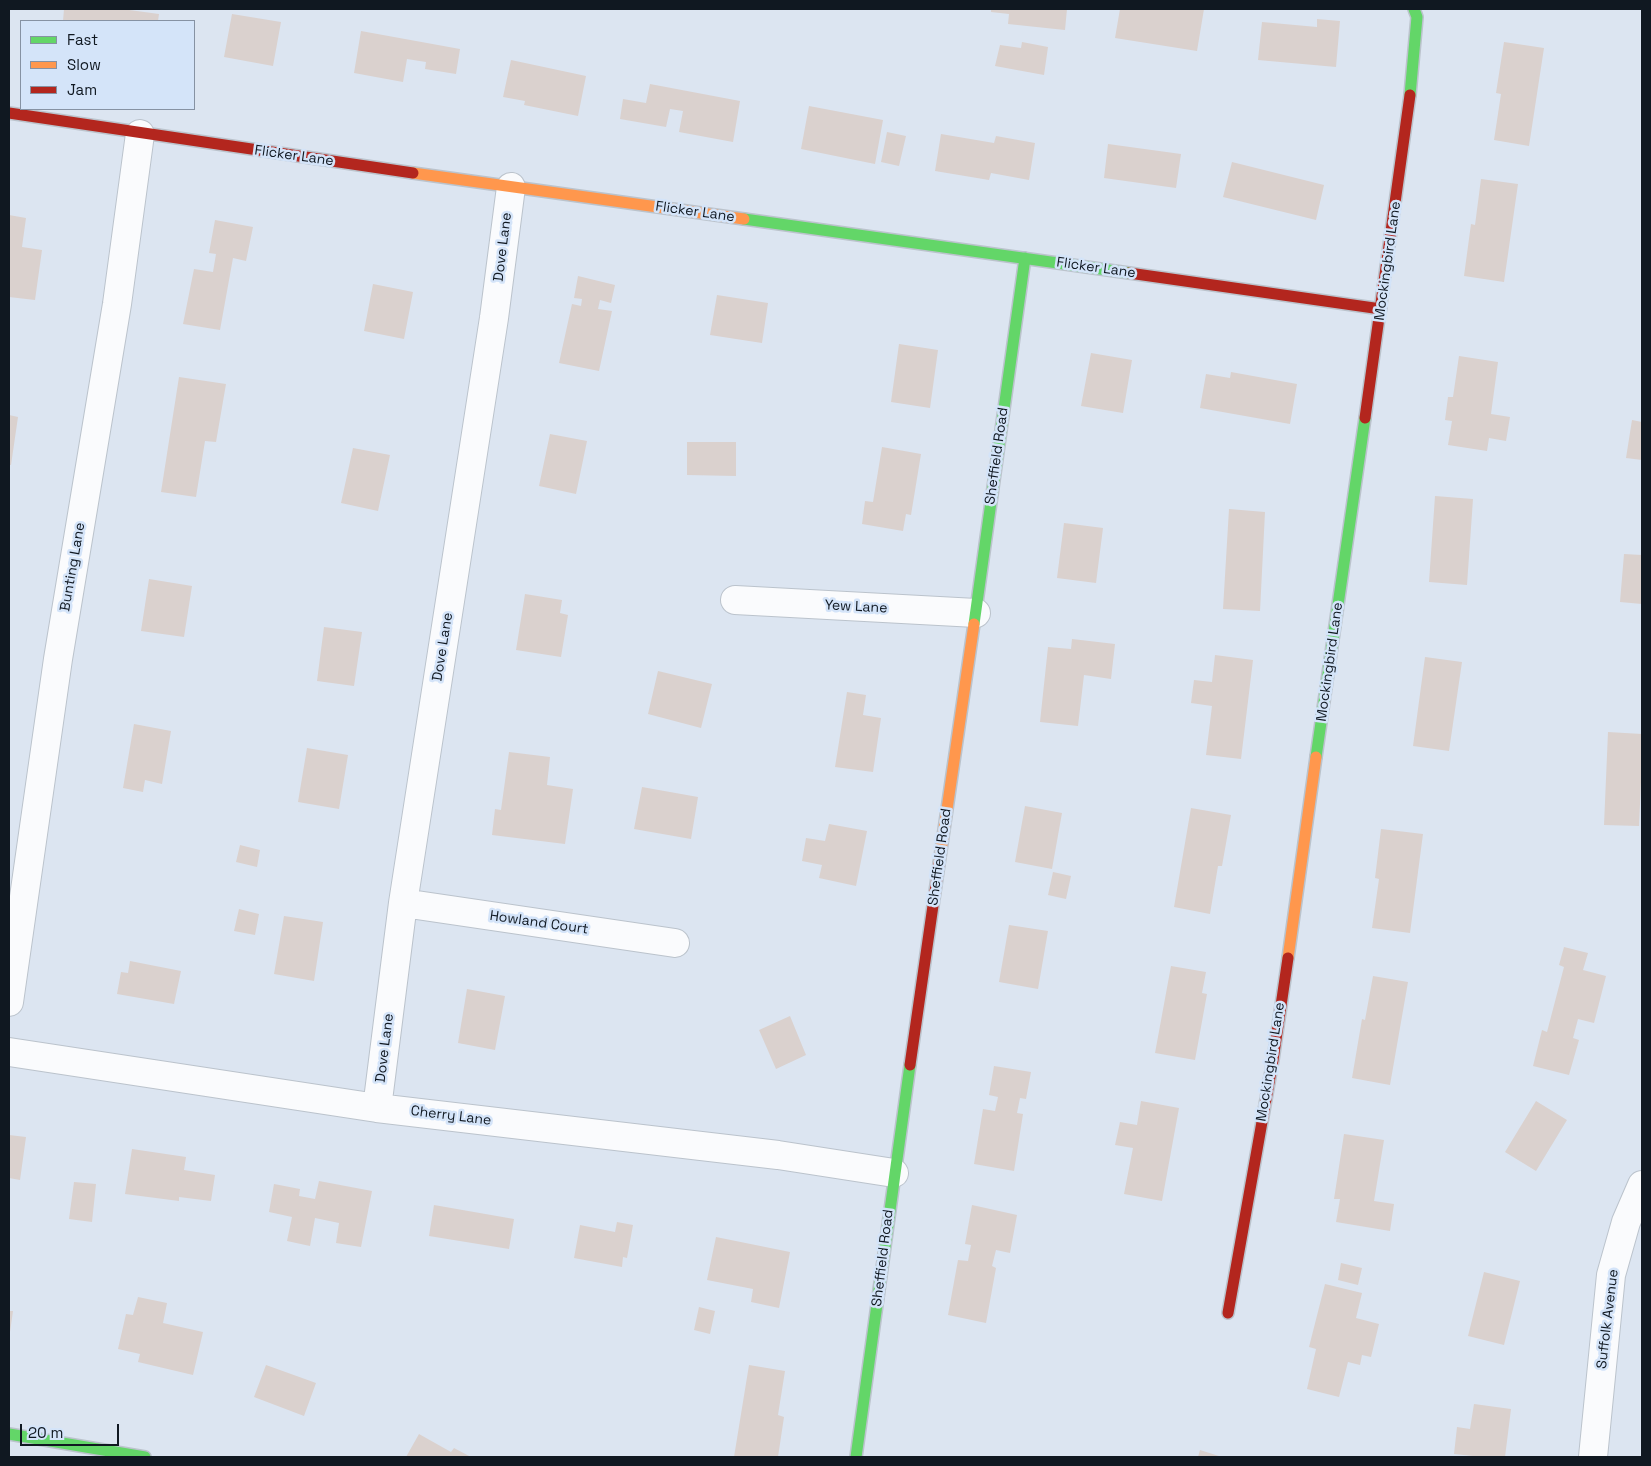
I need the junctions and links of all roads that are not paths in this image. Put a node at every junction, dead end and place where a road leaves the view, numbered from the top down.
1 (1414, 9) edge
2 (9, 113) edge
3 (140, 134) junction
4 (511, 187) junction
5 (1025, 258) junction
6 (1381, 309) junction
7 (735, 600) dead end
8 (976, 613) junction
9 (403, 903) junction
10 (675, 943) dead end
11 (9, 1002) edge
12 (9, 1052) edge
13 (377, 1108) junction
14 (894, 1173) junction
15 (1642, 1186) edge
16 (1228, 1313) dead end
17 (9, 1434) edge
18 (145, 1457) edge
19 (856, 1457) edge
20 (1593, 1457) edge

1 - 6 street, Mockingbird Lane
2 - 3 street, Flicker Lane
3 - 4 street, Flicker Lane
3 - 11 street, Bunting Lane
4 - 5 street, Flicker Lane
4 - 9 street, Dove Lane
5 - 6 street, Flicker Lane
5 - 8 street, Sheffield Road
6 - 16 street, Mockingbird Lane
7 - 8 street, Yew Lane
8 - 14 street, Sheffield Road
9 - 10 street, Howland Court
9 - 13 street, Dove Lane
12 - 13 street, Cherry Lane
13 - 14 street, Cherry Lane
14 - 19 street, Sheffield Road
15 - 20 street, Suffolk Avenue
17 - 18 street

